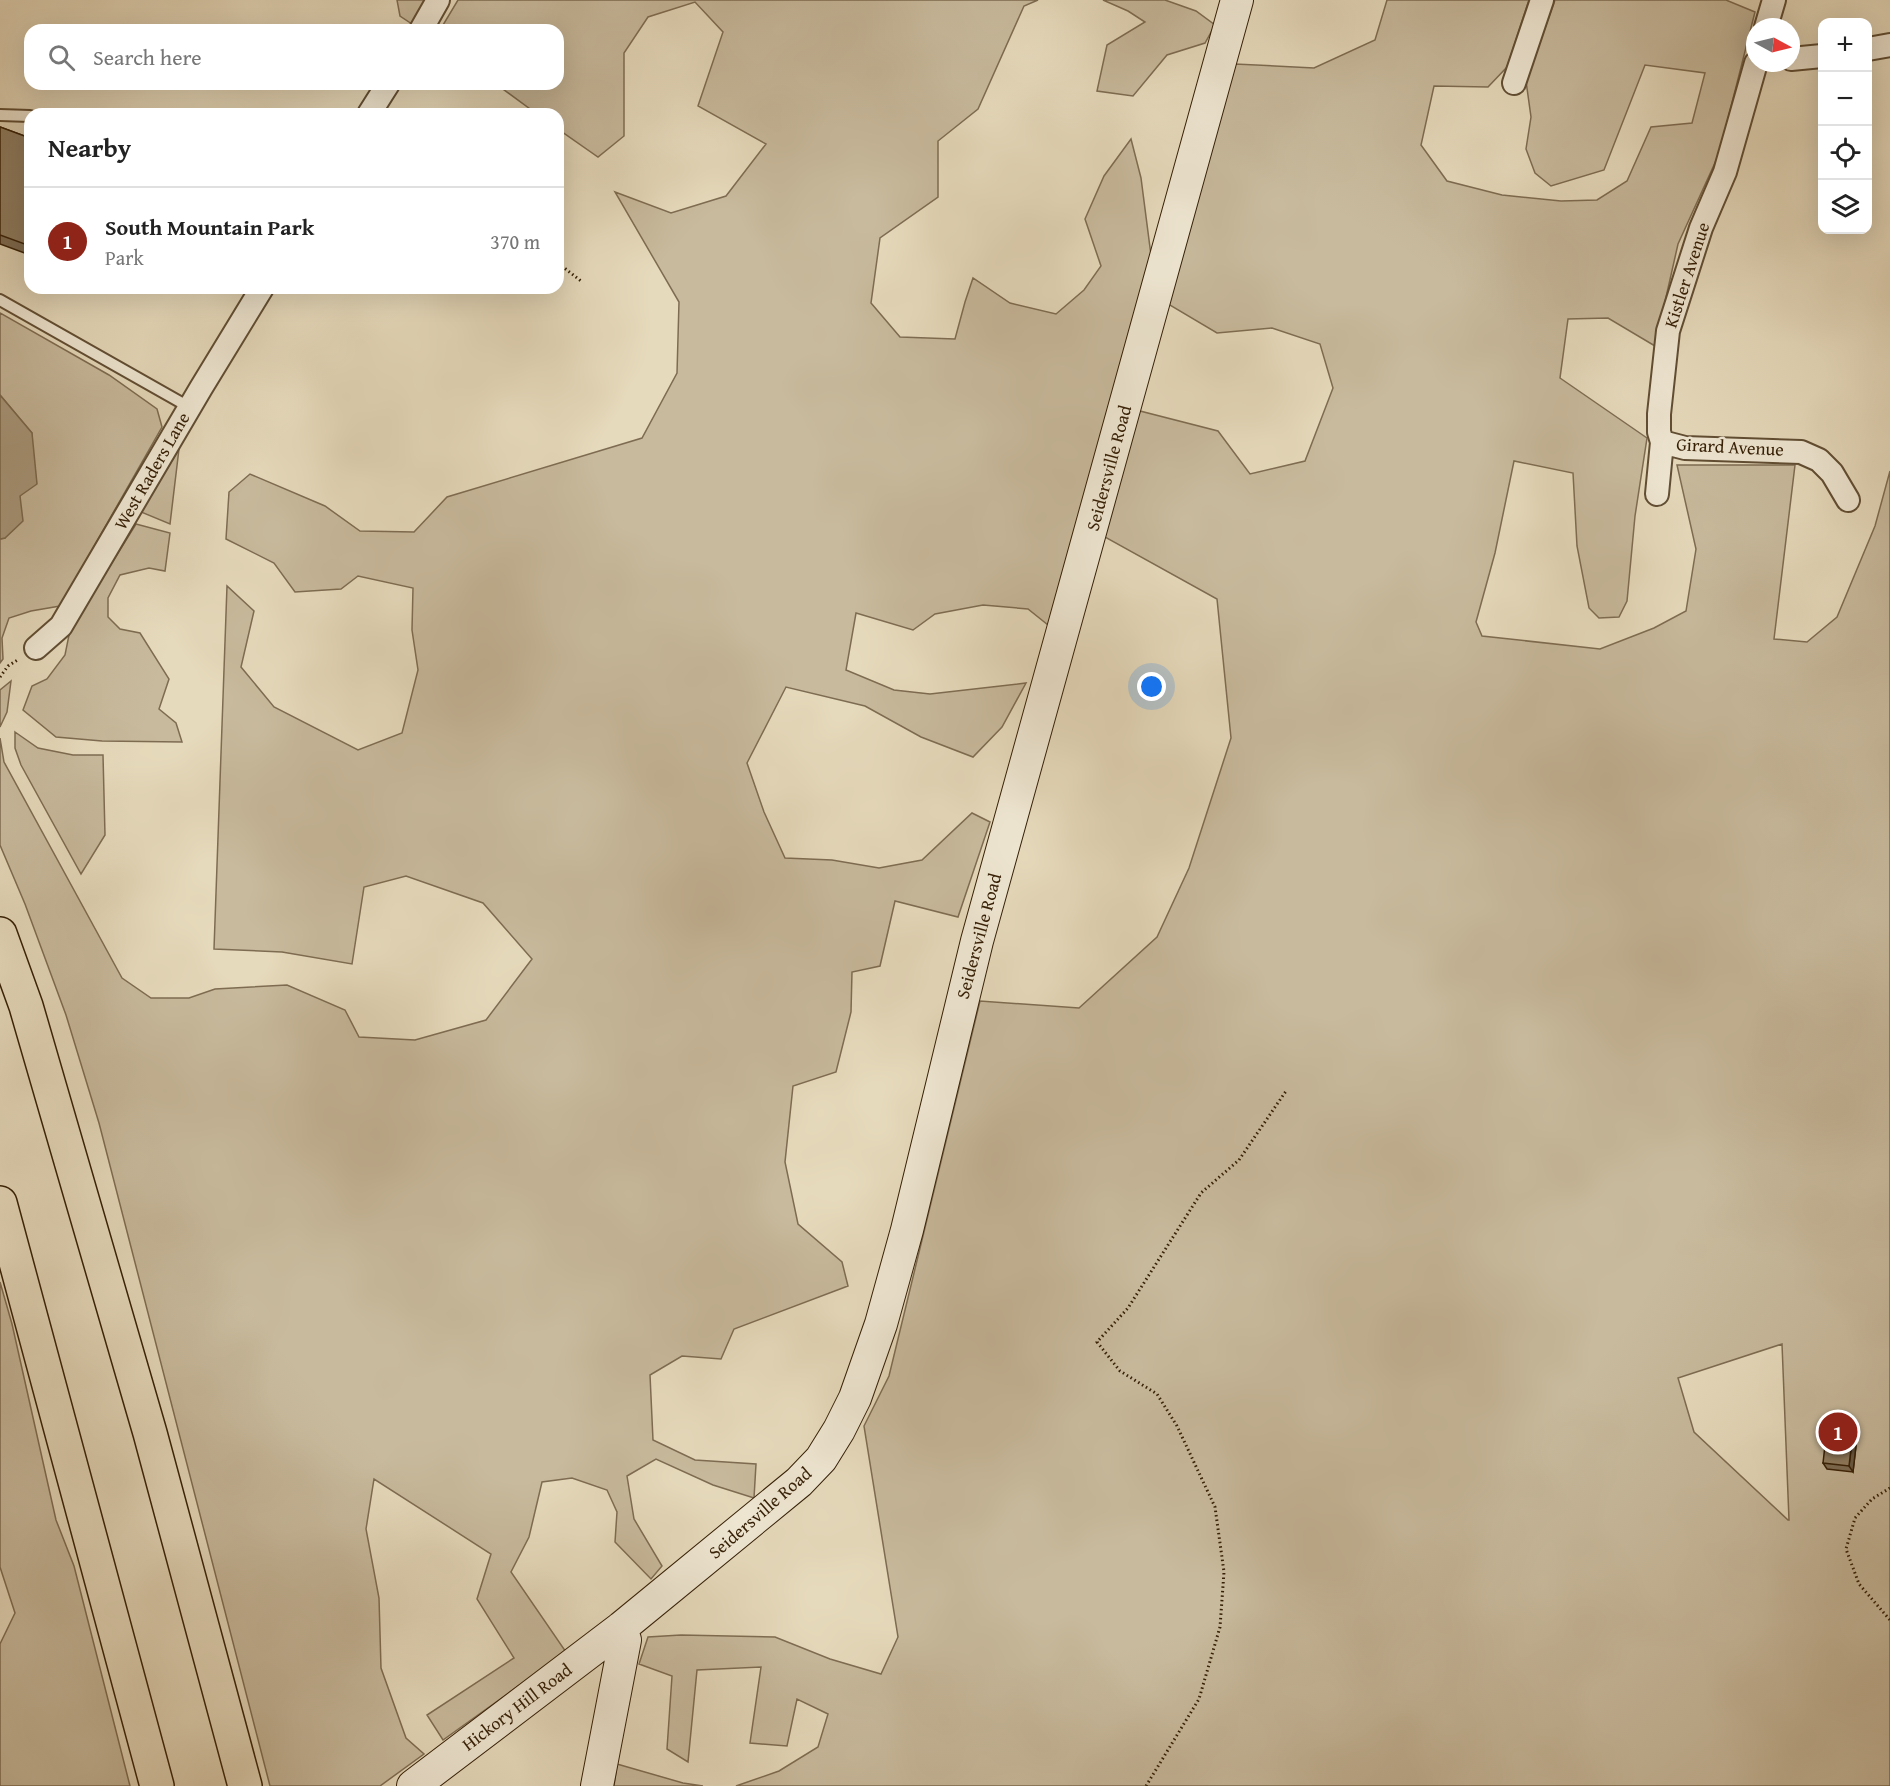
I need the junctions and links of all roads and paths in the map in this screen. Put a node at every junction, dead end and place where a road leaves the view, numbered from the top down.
1 (438, 0) edge
2 (1237, 0) edge
3 (1542, 0) edge
4 (1774, 0) edge
5 (1769, 18) edge
6 (424, 24) edge
7 (1890, 45) edge
8 (1872, 48) edge
9 (1818, 56) edge
10 (1800, 57) edge
11 (1753, 72) edge
12 (1514, 83) dead end
13 (384, 90) edge
14 (373, 108) edge
15 (0, 115) edge
16 (24, 116) edge
17 (564, 267) edge
18 (581, 280) dead end
19 (258, 294) edge
20 (0, 300) edge
21 (189, 407) junction
22 (1662, 442) junction
23 (1657, 494) dead end
24 (1848, 500) dead end
25 (36, 648) joint
26 (0, 677) edge
27 (0, 934) edge
28 (1286, 1091) dead end
29 (0, 1203) edge
30 (1890, 1488) edge
31 (1890, 1620) edge
32 (621, 1628) junction
33 (157, 1786) edge
34 (245, 1786) edge
35 (412, 1786) edge
36 (597, 1786) edge
37 (1146, 1786) edge

1 - 6 street
2 - 32 street, Seidersville Road
3 - 12 street
4 - 5 street
7 - 8 street
9 - 10 street
11 - 22 street, Kistler Avenue
13 - 14 street
15 - 16 lane
17 - 18 path
19 - 21 street, West Raders Lane
20 - 21 lane
21 - 25 street, West Raders Lane
22 - 23 street, Kistler Avenue
22 - 24 street, Girard Avenue
25 - 26 path
27 - 34 highway
28 - 37 path
29 - 33 highway
30 - 31 path
32 - 35 street, Hickory Hill Road
32 - 36 street

